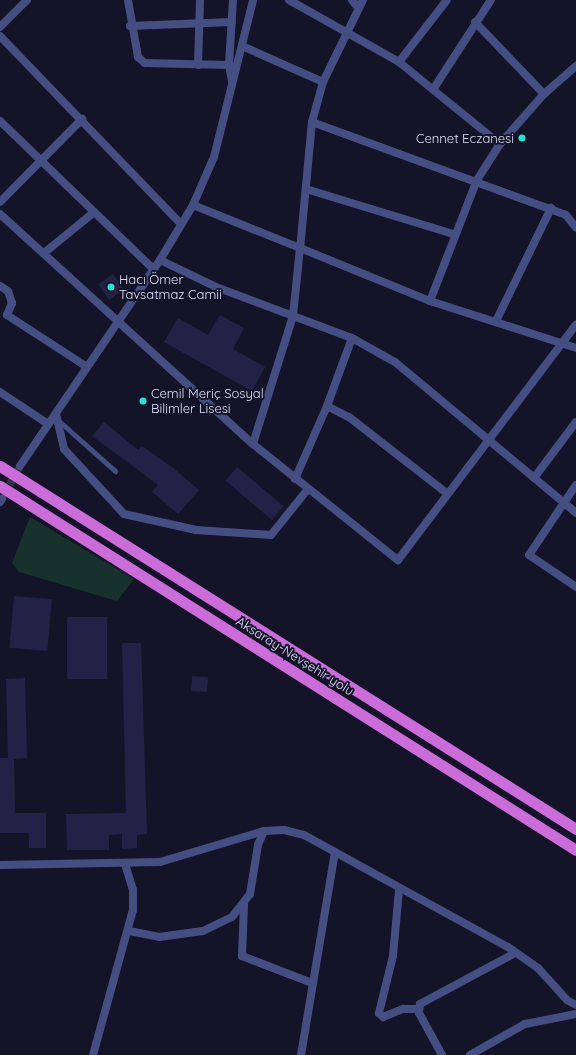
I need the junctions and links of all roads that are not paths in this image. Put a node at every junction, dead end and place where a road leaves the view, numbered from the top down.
1 (28, 0) edge
2 (128, 0) edge
3 (200, 0) edge
4 (233, 0) edge
5 (253, 0) edge
6 (289, 0) edge
7 (352, 0) edge
8 (363, 0) edge
9 (447, 0) edge
10 (492, 0) edge
11 (359, 9) junction
12 (232, 22) junction
13 (475, 22) junction
14 (199, 24) junction
15 (130, 26) junction
16 (0, 27) edge
17 (350, 32) junction
18 (0, 36) edge
19 (242, 46) junction
20 (399, 62) junction
21 (198, 65) junction
22 (229, 65) junction
23 (575, 69) edge
24 (232, 81) junction
25 (323, 82) junction
26 (434, 88) junction
27 (544, 94) junction
28 (82, 119) junction
29 (0, 121) edge
30 (312, 122) junction
31 (500, 144) junction
32 (42, 160) junction
33 (476, 180) junction
34 (306, 189) junction
35 (0, 202) edge
36 (193, 205) junction
37 (551, 208) junction
38 (93, 213) junction
39 (0, 214) edge
40 (181, 224) junction
41 (576, 228) edge
42 (453, 234) junction
43 (300, 248) junction
44 (44, 253) junction
45 (160, 260) junction
46 (153, 269) junction
47 (0, 286) edge
48 (430, 302) junction
49 (293, 316) junction
50 (496, 321) junction
51 (118, 322) junction
52 (576, 324) edge
53 (352, 338) junction
54 (565, 342) junction
55 (576, 348) edge
56 (87, 367) junction
57 (0, 392) edge
58 (327, 406) junction
59 (56, 414) junction
60 (576, 422) edge
61 (48, 424) junction
62 (489, 441) junction
63 (252, 444) junction
64 (0, 466) edge
65 (20, 466) tunnel mouth
66 (115, 471) dead end
67 (534, 478) junction
68 (295, 480) junction
69 (576, 485) edge
70 (0, 486) edge
71 (308, 489) junction
72 (448, 494) junction
73 (563, 503) junction
74 (576, 512) edge
75 (576, 587) edge
76 (576, 828) edge
77 (264, 831) junction
78 (576, 850) edge
79 (335, 852) junction
80 (125, 863) junction
81 (0, 865) edge
82 (399, 890) junction
83 (244, 905) junction
84 (130, 931) junction
85 (515, 953) junction
86 (312, 983) junction
87 (576, 1005) edge
88 (419, 1009) junction
89 (576, 1014) edge
90 (93, 1055) edge
91 (301, 1055) edge
92 (442, 1055) edge
93 (470, 1055) edge

1 - 16 street
2 - 15 street
3 - 14 street
4 - 12 street
5 - 19 street
6 - 17 street
7 - 11 street
8 - 11 street
9 - 20 street
10 - 13 street
11 - 17 street
12 - 14 street
12 - 22 street
13 - 26 street
13 - 27 street
14 - 15 street
14 - 21 street
15 - 21 street
17 - 20 street
17 - 25 street
18 - 28 street
19 - 24 street
19 - 25 street
20 - 26 street
21 - 22 street
22 - 24 street
23 - 27 street
24 - 36 street
25 - 30 street
26 - 31 street
27 - 31 street
28 - 32 street
28 - 40 street
29 - 32 street
30 - 33 street
30 - 34 street
31 - 33 street
32 - 35 street
32 - 38 street
33 - 37 street
33 - 42 street
34 - 42 street
34 - 43 street
36 - 40 street
36 - 43 street
37 - 41 street
37 - 50 street
38 - 44 street
38 - 46 street
39 - 44 street
40 - 45 street
42 - 48 street
43 - 48 street
43 - 49 street
44 - 51 street
45 - 46 street
45 - 49 street
46 - 51 street
47 - 56 street
48 - 50 street
49 - 53 street
49 - 63 street
50 - 54 street
51 - 56 street
51 - 63 street
52 - 54 street
53 - 58 street
53 - 62 street
54 - 55 street
54 - 62 street
56 - 59 street
57 - 61 street
58 - 68 street
58 - 72 street
59 - 61 street
59 - 66 lane
59 - 71 street
60 - 67 street
61 - 65 street
62 - 67 street
62 - 72 street
63 - 68 street
64 - 76 highway, Aksaray-Nevşehir yolu
67 - 73 street
68 - 71 street
69 - 73 street
70 - 78 highway, Aksaray-Nevşehir yolu
71 - 72 street
73 - 74 street
73 - 75 street
77 - 79 street
77 - 80 street
77 - 83 street
79 - 82 street
79 - 86 street
80 - 81 street
80 - 84 street
82 - 85 street
82 - 88 street
83 - 84 street
83 - 86 street
84 - 90 street
85 - 87 street
85 - 88 street
86 - 91 street
88 - 92 street
89 - 93 street

